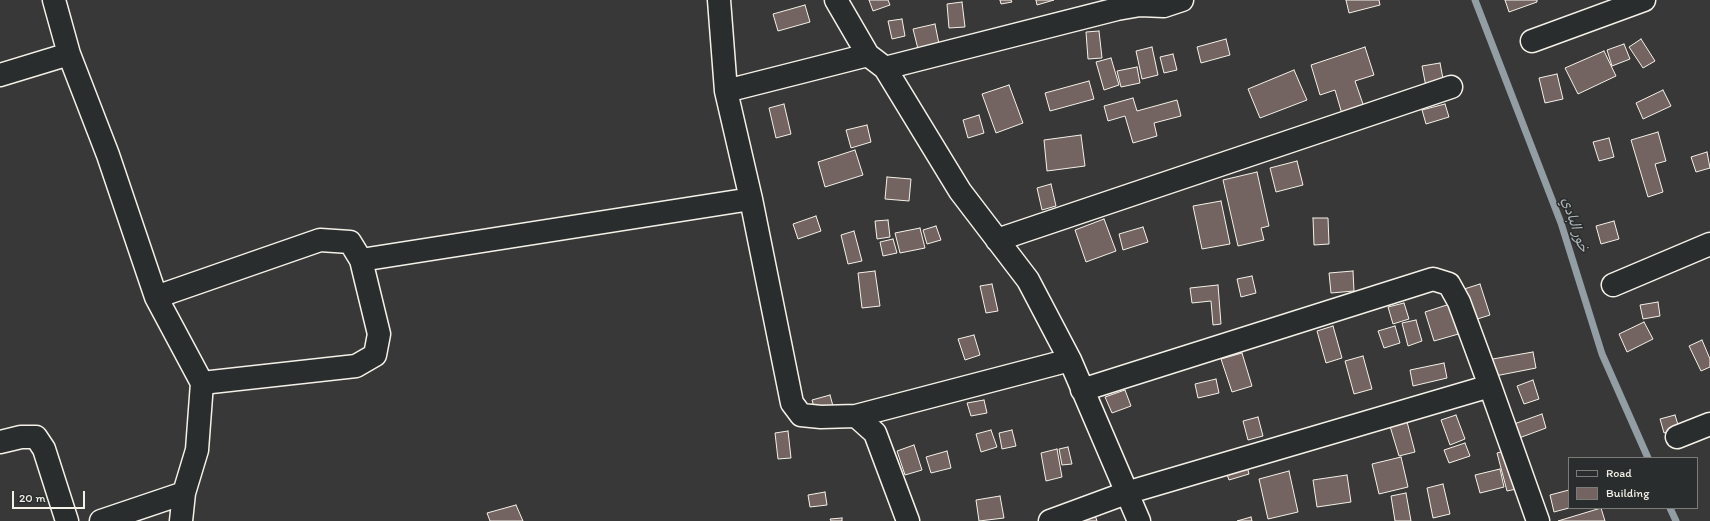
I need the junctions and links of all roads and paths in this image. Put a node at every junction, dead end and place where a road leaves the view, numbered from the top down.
1 (54, 0) edge
2 (719, 0) edge
3 (836, 0) edge
4 (1182, 0) edge
5 (1644, 0) edge
6 (1532, 41) dead end
7 (69, 54) junction
8 (876, 62) junction
9 (0, 75) edge
10 (1452, 87) dead end
11 (726, 91) junction
12 (751, 199) junction
13 (996, 240) junction
14 (1710, 244) edge
15 (361, 260) junction
16 (1613, 285) dead end
17 (156, 297) junction
18 (1070, 360) junction
19 (202, 383) junction
20 (1490, 386) junction
21 (1082, 390) junction
22 (856, 416) junction
23 (1710, 424) edge
24 (1677, 436) dead end
25 (0, 442) edge
26 (184, 493) junction
27 (1126, 493) junction
28 (67, 521) edge
29 (100, 521) edge
30 (181, 521) edge
31 (908, 521) edge
32 (1050, 521) edge
33 (1139, 521) edge
34 (1538, 521) edge

1 - 7 street
2 - 11 street
3 - 8 street
4 - 8 street
5 - 6 street
7 - 9 street
7 - 17 street
8 - 11 street
8 - 13 street
10 - 13 street
11 - 12 street
12 - 15 street
12 - 22 street
13 - 18 street
14 - 16 street
15 - 17 street
15 - 19 street
17 - 19 street
18 - 21 street
18 - 22 street
19 - 26 street
20 - 21 street
20 - 27 street
20 - 34 street
21 - 27 street
22 - 31 street
23 - 24 street
25 - 28 street
26 - 29 street
26 - 30 street
27 - 32 street
27 - 33 street

